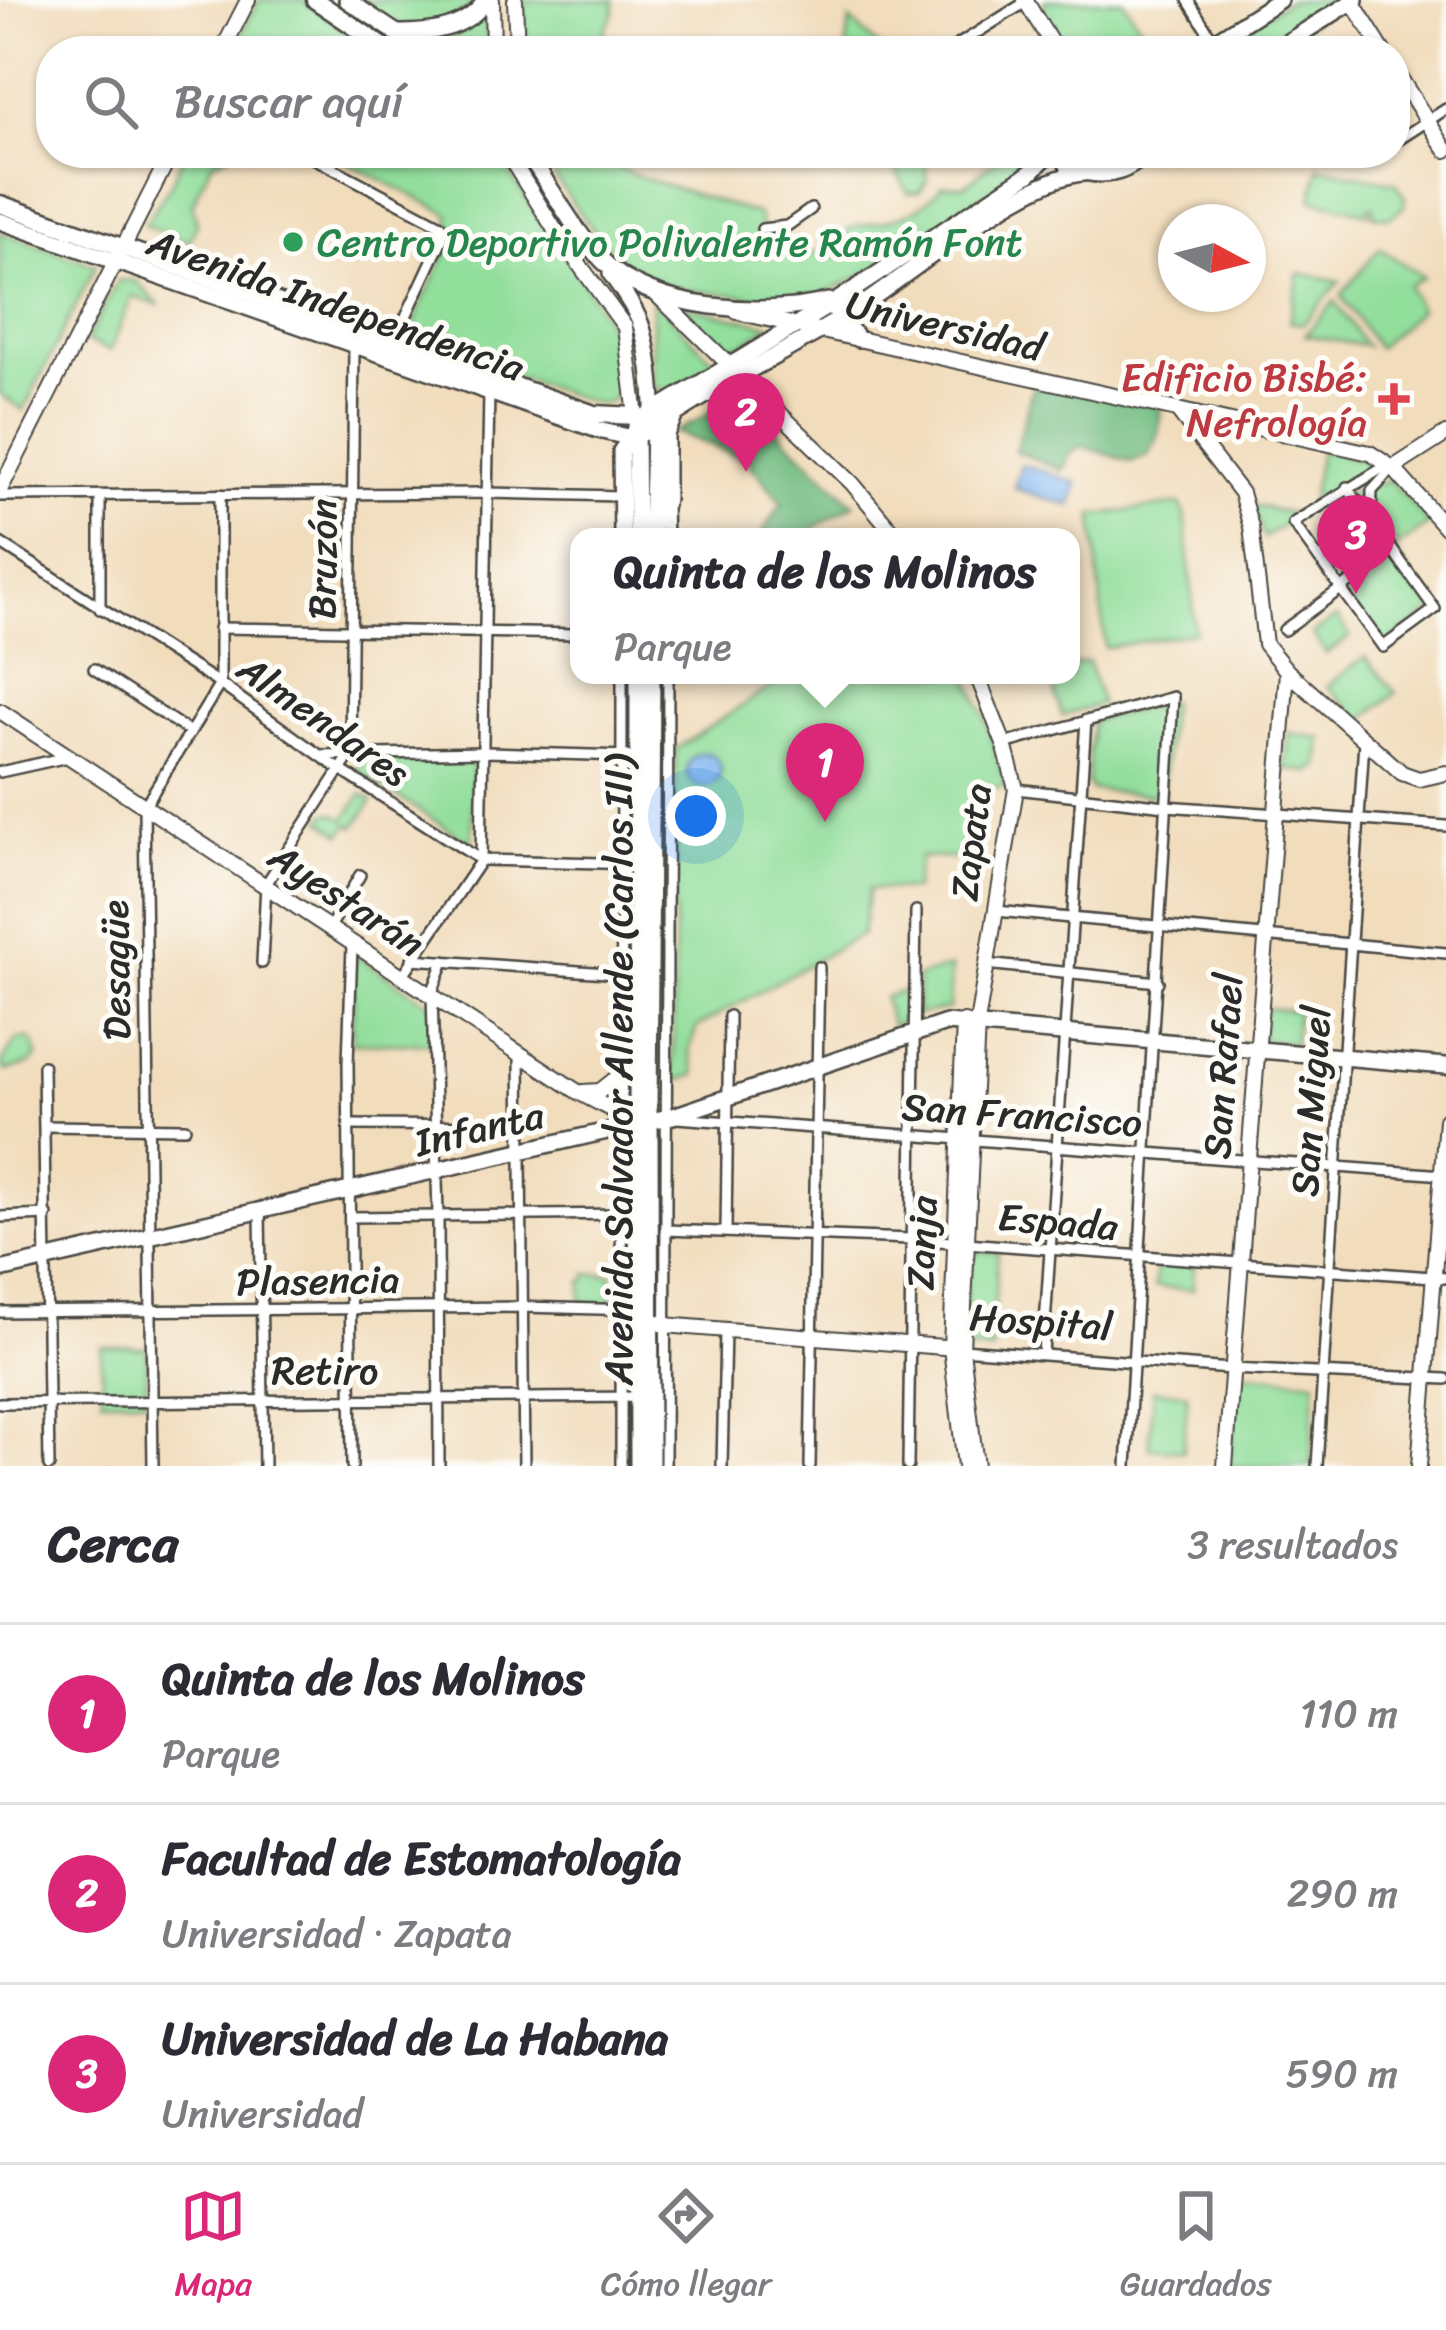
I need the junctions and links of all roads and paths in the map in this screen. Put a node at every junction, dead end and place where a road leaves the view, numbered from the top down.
1 (248, 0) edge
2 (319, 0) edge
3 (347, 0) edge
4 (489, 0) edge
5 (515, 0) edge
6 (1026, 0) edge
7 (1188, 0) edge
8 (1279, 0) edge
9 (1353, 1) edge
10 (230, 36) edge
11 (382, 36) edge
12 (386, 36) edge
13 (417, 36) edge
14 (492, 36) edge
15 (516, 36) edge
16 (971, 36) edge
17 (1047, 36) edge
18 (1205, 36) edge
19 (1228, 36) edge
20 (1297, 36) edge
21 (1374, 36) edge
22 (1410, 93) edge
23 (1446, 109) edge
24 (1428, 121) junction
25 (1410, 132) edge
26 (1446, 150) edge
27 (164, 168) edge
28 (333, 168) edge
29 (516, 168) edge
30 (539, 168) edge
31 (1034, 168) edge
32 (1071, 168) edge
33 (1124, 168) edge
34 (1084, 173) junction
35 (0, 204) edge
36 (811, 209) dead end
37 (0, 221) edge
38 (762, 230) dead end
39 (932, 246) junction
40 (120, 255) junction
41 (603, 262) junction
42 (650, 290) junction
43 (838, 299) junction
44 (699, 303) junction
45 (860, 306) junction
46 (313, 315) junction
47 (275, 319) junction
48 (840, 319) junction
49 (796, 325) junction
50 (821, 330) junction
51 (864, 341) junction
52 (393, 343) junction
53 (354, 347) junction
54 (733, 373) junction
55 (488, 392) junction
56 (676, 412) junction
57 (641, 423) junction
58 (1204, 423) junction
59 (1446, 434) edge
60 (1391, 462) junction
61 (1346, 487) junction
62 (0, 493) edge
63 (353, 493) junction
64 (486, 493) junction
65 (220, 494) junction
66 (100, 496) junction
67 (622, 496) junction
68 (666, 500) junction
69 (1371, 522) junction
70 (622, 528) edge
71 (637, 528) edge
72 (650, 528) edge
73 (655, 528) edge
74 (667, 528) edge
75 (889, 528) edge
76 (1446, 529) edge
77 (0, 543) edge
78 (1393, 551) junction
79 (1319, 559) junction
80 (1341, 589) junction
81 (100, 610) junction
82 (219, 628) junction
83 (1284, 630) dead end
84 (350, 631) junction
85 (485, 634) junction
86 (570, 634) edge
87 (94, 668) dead end
88 (1287, 671) junction
89 (220, 684) junction
90 (622, 684) edge
91 (640, 684) edge
92 (652, 684) edge
93 (666, 684) edge
94 (981, 684) edge
95 (0, 710) edge
96 (1086, 720) junction
97 (190, 732) junction
98 (1364, 741) junction
99 (1004, 744) junction
100 (484, 752) junction
101 (319, 754) junction
102 (350, 755) junction
103 (621, 755) junction
104 (653, 756) junction
105 (68, 758) junction
106 (342, 771) junction
107 (0, 772) edge
108 (1446, 773) edge
109 (1016, 790) junction
110 (1079, 796) junction
111 (1166, 806) junction
112 (144, 807) junction
113 (1276, 815) junction
114 (1359, 822) junction
115 (1446, 826) edge
116 (482, 860) junction
117 (620, 863) junction
118 (639, 864) junction
119 (360, 875) dead end
120 (266, 884) junction
121 (916, 911) dead end
122 (995, 911) junction
123 (1072, 920) junction
124 (1160, 927) junction
125 (328, 928) junction
126 (1264, 934) junction
127 (1350, 942) junction
128 (352, 945) junction
129 (1446, 952) edge
130 (412, 959) junction
131 (444, 961) junction
132 (262, 962) dead end
133 (986, 964) junction
134 (819, 967) dead end
135 (1070, 972) junction
136 (620, 974) junction
137 (403, 975) junction
138 (638, 975) junction
139 (1158, 982) junction
140 (432, 994) junction
141 (730, 1016) dead end
142 (970, 1023) junction
143 (1065, 1032) junction
144 (914, 1033) junction
145 (1153, 1040) junction
146 (1256, 1049) junction
147 (520, 1054) junction
148 (1343, 1056) junction
149 (43, 1066) dead end
150 (818, 1066) junction
151 (1446, 1066) edge
152 (620, 1076) junction
153 (578, 1092) junction
154 (730, 1096) junction
155 (1446, 1120) edge
156 (641, 1122) junction
157 (349, 1125) junction
158 (435, 1125) junction
159 (729, 1125) junction
160 (45, 1126) junction
161 (520, 1126) junction
162 (148, 1128) junction
163 (185, 1128) dead end
164 (817, 1129) junction
165 (915, 1137) junction
166 (965, 1140) junction
167 (1058, 1148) junction
168 (1145, 1152) junction
169 (521, 1153) junction
170 (1249, 1159) junction
171 (1336, 1167) junction
172 (437, 1171) junction
173 (1444, 1175) edge
174 (350, 1190) junction
175 (260, 1212) junction
176 (522, 1213) junction
177 (628, 1214) junction
178 (47, 1215) junction
179 (438, 1215) junction
180 (0, 1217) edge
181 (351, 1217) junction
182 (665, 1230) junction
183 (726, 1230) junction
184 (814, 1234) junction
185 (148, 1238) junction
186 (911, 1239) junction
187 (960, 1243) junction
188 (1050, 1252) junction
189 (1141, 1258) junction
190 (47, 1259) junction
191 (1240, 1264) junction
192 (1328, 1269) junction
193 (0, 1270) edge
194 (1440, 1278) edge
195 (523, 1307) junction
196 (352, 1308) junction
197 (439, 1309) junction
198 (264, 1310) junction
199 (47, 1311) junction
200 (0, 1312) edge
201 (150, 1312) junction
202 (643, 1316) junction
203 (725, 1330) junction
204 (813, 1335) junction
205 (908, 1344) junction
206 (957, 1348) junction
207 (1043, 1354) junction
208 (1136, 1360) junction
209 (1231, 1369) junction
210 (1323, 1375) junction
211 (1426, 1377) junction
212 (1446, 1379) edge
213 (636, 1397) junction
214 (525, 1398) junction
215 (438, 1399) junction
216 (264, 1400) junction
217 (352, 1400) junction
218 (50, 1402) junction
219 (151, 1402) junction
220 (0, 1403) edge
221 (49, 1466) edge
222 (153, 1466) edge
223 (264, 1466) edge
224 (352, 1466) edge
225 (439, 1466) edge
226 (524, 1466) edge
227 (621, 1466) edge
228 (638, 1466) edge
229 (651, 1466) edge
230 (665, 1466) edge
231 (722, 1466) edge
232 (809, 1466) edge
233 (908, 1466) edge
234 (964, 1466) edge
235 (976, 1466) edge
236 (1127, 1466) edge
237 (1225, 1466) edge
238 (1317, 1466) edge
239 (1419, 1466) edge

1 - 10 main road
2 - 11 highway
3 - 12 main road
4 - 13 main road
4 - 14 main road
5 - 15 main road
6 - 16 street
6 - 17 main road
7 - 18 street
8 - 19 main road
9 - 20 main road
9 - 21 main road
22 - 24 main road
23 - 24 street
24 - 25 street
24 - 26 main road
27 - 40 main road
28 - 52 street
29 - 57 main road
30 - 41 main road
31 - 39 main road
32 - 34 main road
33 - 34 main road
34 - 39 main road
35 - 40 highway, Avenida Independencia
36 - 38 street
37 - 40 main road, Avenida Independencia
39 - 43 main road
39 - 45 main road
40 - 46 highway, Avenida Independencia
40 - 47 main road, Avenida Independencia
40 - 62 main road
41 - 42 main road
41 - 57 main road
42 - 44 main road
42 - 54 main road
43 - 44 main road
43 - 48 main road
43 - 49 main road
44 - 49 main road, Universidad
45 - 48 main road
45 - 51 main road
46 - 47 highway
46 - 52 highway, Avenida Independencia
47 - 53 main road, Avenida Independencia
48 - 50 main road
48 - 51 main road
49 - 50 main road, Universidad
49 - 54 main road
50 - 51 main road, Universidad
50 - 54 main road
51 - 58 main road, Universidad
52 - 57 highway, Avenida Independencia
53 - 55 main road, Avenida Independencia
53 - 63 street, Bruzón
54 - 56 main road
54 - 57 main road
54 - 75 main road
55 - 57 main road, Avenida Independencia
55 - 64 street
56 - 57 main road
56 - 68 main road
57 - 67 main road
57 - 71 main road
57 - 72 main road
58 - 60 main road
58 - 88 main road
59 - 60 main road
60 - 61 street
60 - 69 street
60 - 76 main road
61 - 69 street
61 - 79 street
62 - 66 street
63 - 64 street
63 - 65 street
63 - 84 street, Bruzón
64 - 67 street
64 - 85 street
65 - 66 street
65 - 82 street
66 - 81 street
67 - 70 main road
68 - 73 main road
68 - 74 street
69 - 78 street
69 - 79 street
77 - 81 street, Almendares
78 - 80 street
78 - 80 street
79 - 80 street
80 - 83 street
81 - 89 street, Almendares
82 - 84 street
82 - 89 street
84 - 85 street
84 - 102 street, Bruzón
85 - 86 street
85 - 100 street
87 - 97 street
88 - 98 main road
88 - 113 main road, San Rafael
89 - 97 street
89 - 101 street, Almendares
90 - 103 street, Avenida Salvador Allende (Carlos III)
91 - 104 main road, Avenida Salvador Allende (Carlos III)
92 - 104 main road, Avenida Salvador Allende (Carlos III)
93 - 104 street, Avenida Salvador Allende (Carlos III)
94 - 99 main road, Zapata
95 - 105 main road, Ayestarán
96 - 99 street
96 - 110 street
96 - 111 street
97 - 112 street
98 - 108 main road
98 - 114 street, San Miguel
99 - 109 main road, Zapata
100 - 102 street
100 - 103 street
100 - 116 street
101 - 102 street
101 - 106 street, Almendares
102 - 106 street, Bruzón
103 - 104 street
103 - 117 street, Avenida Salvador Allende (Carlos III)
104 - 118 main road, Avenida Salvador Allende (Carlos III)
104 - 156 main road, Avenida Salvador Allende (Carlos III)
105 - 107 street
105 - 112 main road, Ayestarán
106 - 116 street, Almendares
106 - 120 street, Bruzón
109 - 110 street
109 - 122 main road, Zapata
110 - 111 street
110 - 123 street
111 - 113 street
111 - 124 street
112 - 120 main road, Ayestarán
112 - 162 street, Desagüe
113 - 114 street
113 - 126 main road, San Rafael
114 - 115 street
114 - 127 street, San Miguel
116 - 117 street
116 - 130 street
117 - 118 street
117 - 136 street, Avenida Salvador Allende (Carlos III)
118 - 138 main road, Avenida Salvador Allende (Carlos III)
119 - 125 street
120 - 125 main road, Ayestarán
120 - 132 street
121 - 144 street
122 - 123 street
122 - 133 main road, Zapata
123 - 124 street
123 - 135 street
124 - 126 street
124 - 139 street
125 - 128 main road, Ayestarán
126 - 127 street
126 - 146 main road, San Rafael
127 - 129 street
127 - 148 street, San Miguel
128 - 137 main road, Ayestarán
128 - 157 street
130 - 131 street
130 - 137 street
131 - 136 street
131 - 140 street
133 - 135 street
133 - 142 main road, Zapata
134 - 150 street
135 - 139 street
135 - 143 street
136 - 138 street
136 - 152 street, Avenida Salvador Allende (Carlos III)
137 - 140 main road, Ayestarán
138 - 156 main road, Avenida Salvador Allende (Carlos III)
139 - 145 street
140 - 147 main road, Ayestarán
140 - 158 street
141 - 154 street
142 - 143 main road, Infanta
142 - 144 main road, Infanta
142 - 166 main road, Zanja
143 - 145 main road, Infanta
143 - 167 street
144 - 150 main road, Infanta
144 - 165 street
145 - 146 main road, Infanta
145 - 168 street
146 - 148 main road, Infanta
146 - 170 main road, San Rafael
147 - 153 main road, Ayestarán
147 - 161 street
148 - 151 main road, Infanta
148 - 171 street, San Miguel
149 - 160 street
150 - 154 main road, Infanta
150 - 164 street
152 - 153 main road
152 - 156 street, Avenida Salvador Allende (Carlos III)
153 - 156 main road, Ayestarán
154 - 156 main road, Infanta
154 - 159 street
155 - 173 main road
156 - 159 street, San Francisco
156 - 169 main road, Infanta
156 - 177 main road, Avenida Salvador Allende (Carlos III)
156 - 182 street, Avenida Salvador Allende (Carlos III)
156 - 202 main road, Avenida Salvador Allende (Carlos III)
157 - 158 street
157 - 174 street
158 - 161 street
158 - 172 street
159 - 164 street, San Francisco
159 - 183 street
160 - 162 street
160 - 178 street
161 - 169 street
162 - 163 street
162 - 185 street, Desagüe
164 - 165 street, San Francisco
164 - 184 street
165 - 166 street, San Francisco
165 - 186 street
166 - 167 street, San Francisco
166 - 187 main road, Zanja
167 - 168 street, San Francisco
167 - 188 street
168 - 170 street, San Francisco
168 - 189 street
169 - 172 main road, Infanta
169 - 176 street
170 - 171 street, San Francisco
170 - 191 main road, San Rafael
171 - 173 street, San Francisco
171 - 192 street, San Miguel
172 - 174 main road, Infanta
172 - 179 street
173 - 194 main road
174 - 175 main road, Infanta
174 - 181 street
175 - 185 main road, Infanta
175 - 198 street
176 - 177 street
176 - 179 street
176 - 195 street
177 - 202 main road, Avenida Salvador Allende (Carlos III)
178 - 180 street
178 - 190 street
179 - 181 street
179 - 197 street
181 - 196 street
182 - 183 street, Espada
182 - 202 street, Avenida Salvador Allende (Carlos III)
183 - 184 street, Espada
184 - 186 street, Espada
184 - 204 street
185 - 190 main road, Infanta
185 - 201 street, Desagüe
186 - 187 street, Espada
186 - 205 street
187 - 188 street, Espada
187 - 206 main road, Zanja
188 - 189 street, Espada
188 - 207 street
189 - 191 street, Espada
189 - 208 street
190 - 193 main road, Infanta
190 - 199 street
191 - 192 street, Espada
191 - 209 main road, San Rafael
192 - 194 street, Espada
192 - 210 street, San Miguel
194 - 211 main road
195 - 197 street, Plasencia
195 - 202 street, Plasencia
195 - 214 street
196 - 197 street, Plasencia
196 - 198 street, Plasencia
196 - 217 street
197 - 215 street
198 - 201 street, Plasencia
198 - 216 street
199 - 200 street, Plasencia
199 - 201 street, Plasencia
199 - 218 street
201 - 219 street, Desagüe
202 - 203 main road, Hospital
202 - 213 main road, Avenida Salvador Allende (Carlos III)
202 - 230 street, Avenida Salvador Allende (Carlos III)
203 - 204 main road, Hospital
203 - 231 street
204 - 205 main road, Hospital
204 - 232 street
205 - 206 main road, Hospital
205 - 233 street
206 - 207 street, Hospital
206 - 234 main road, Zanja
206 - 235 main road, Zanja
207 - 208 street, Hospital
208 - 209 street, Hospital
208 - 236 street
209 - 210 street, Hospital
209 - 237 main road, San Rafael
210 - 211 street, Hospital
210 - 238 street, San Miguel
211 - 212 street, Hospital
211 - 239 main road
213 - 214 street, Retiro
213 - 227 street, Avenida Salvador Allende (Carlos III)
213 - 228 main road, Avenida Salvador Allende (Carlos III)
213 - 229 main road, Avenida Salvador Allende (Carlos III)
214 - 215 street, Retiro
214 - 226 street
215 - 217 street, Retiro
215 - 225 street
216 - 217 street, Retiro
216 - 219 street, Retiro
216 - 223 street
217 - 224 street
218 - 219 street, Retiro
218 - 220 street, Retiro
218 - 221 street
219 - 222 street, Desagüe

